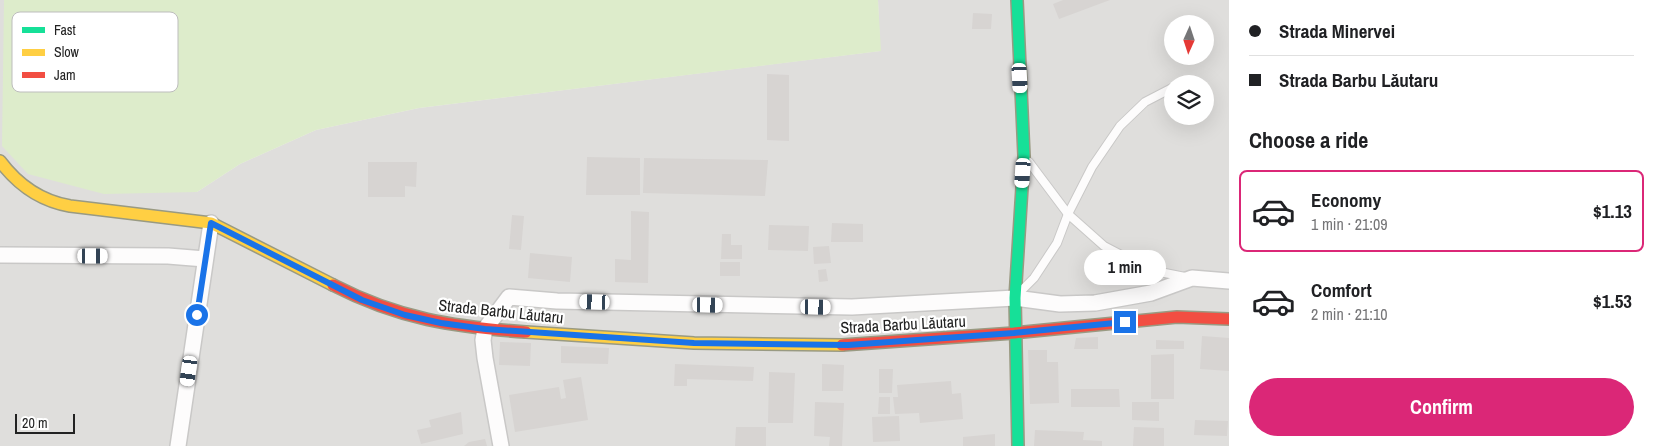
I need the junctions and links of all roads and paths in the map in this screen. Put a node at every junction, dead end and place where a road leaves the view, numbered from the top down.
1 (1017, 0) edge
2 (1164, 92) edge
3 (1024, 156) junction
4 (0, 161) edge
5 (1068, 214) junction
6 (211, 223) junction
7 (0, 255) edge
8 (205, 260) junction
9 (1192, 278) junction
10 (1229, 281) edge
11 (1015, 298) junction
12 (1229, 319) edge
13 (485, 329) junction
14 (1014, 333) junction
15 (178, 446) edge
16 (501, 446) edge
17 (1018, 446) edge

1 - 3 street
2 - 5 lane
3 - 5 lane
3 - 11 street
4 - 6 street
5 - 9 lane
5 - 11 lane
6 - 8 street
6 - 13 street, Strada Barbu Lăutaru
7 - 8 street
8 - 15 street
9 - 10 street
9 - 11 street
11 - 13 street
11 - 14 street
12 - 14 street, Strada Barbu Lăutaru
13 - 14 street, Strada Barbu Lăutaru
13 - 16 street
14 - 17 street

